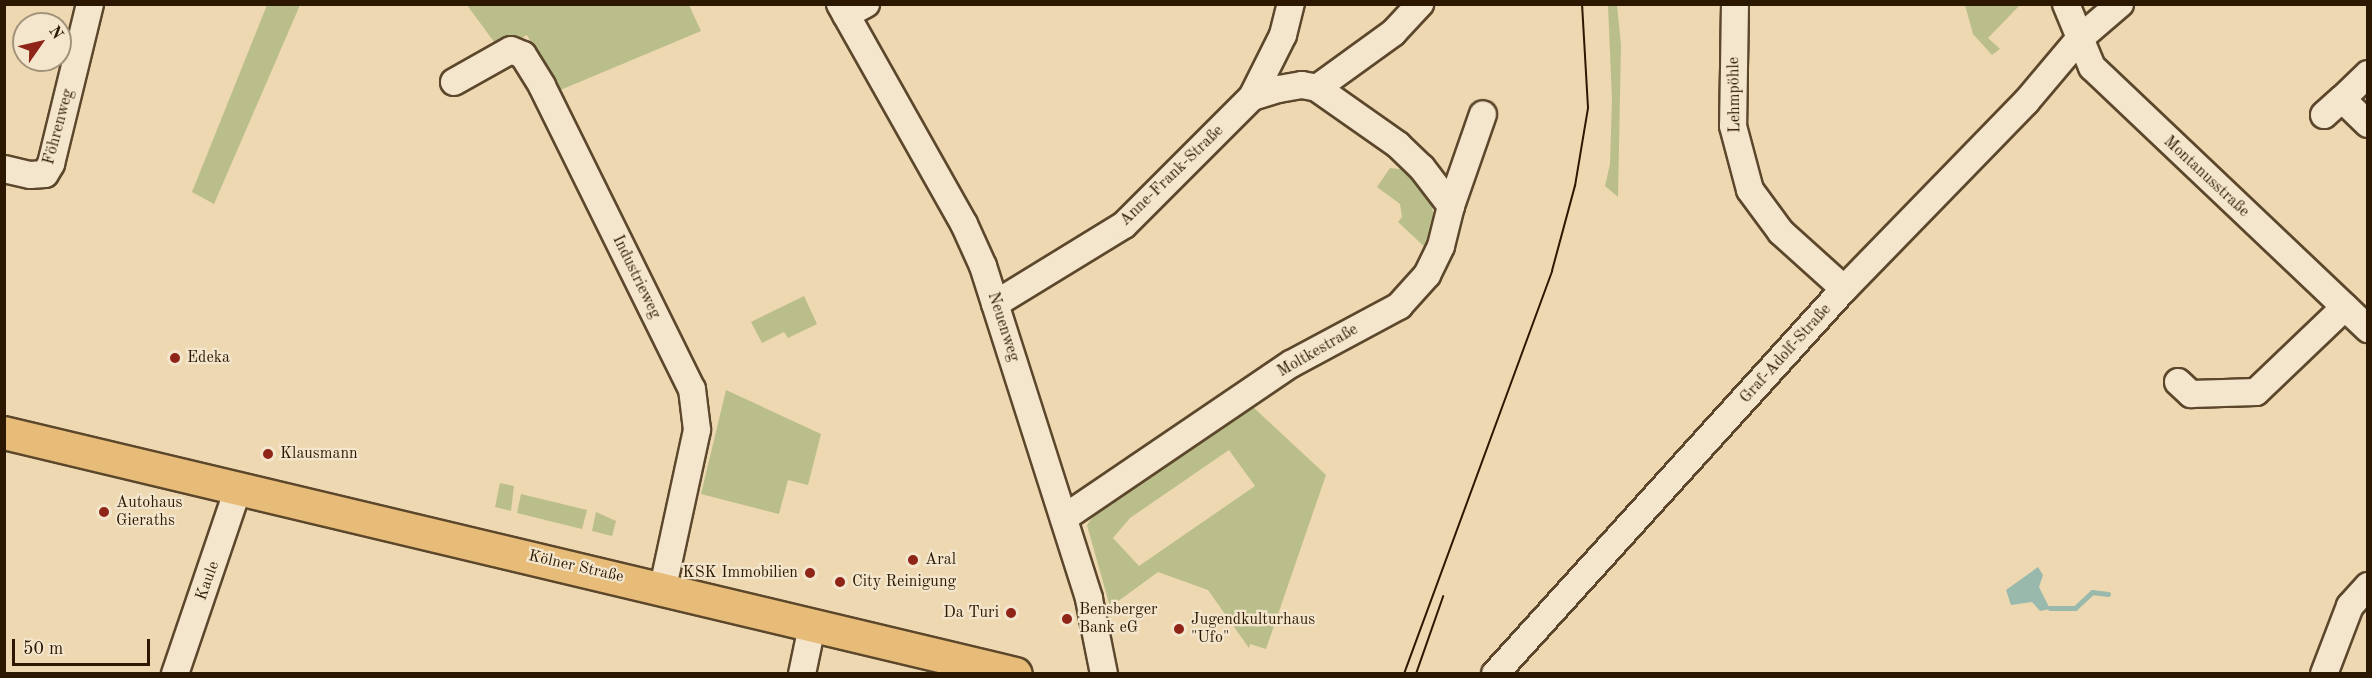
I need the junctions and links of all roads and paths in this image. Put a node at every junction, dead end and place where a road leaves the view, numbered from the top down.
1 (90, 4) edge
2 (1291, 4) edge
3 (1420, 4) edge
4 (1735, 4) edge
5 (2066, 4) edge
6 (2120, 4) edge
7 (851, 8) edge
8 (2079, 39) junction
9 (2367, 74) edge
10 (454, 82) dead end
11 (1317, 88) junction
12 (1252, 97) junction
13 (1483, 114) dead end
14 (2367, 124) edge
15 (4, 169) edge
16 (1451, 206) junction
17 (1844, 290) junction
18 (995, 304) junction
19 (2345, 307) junction
20 (2367, 329) edge
21 (2178, 382) dead end
22 (4, 433) edge
23 (238, 489) junction
24 (1064, 518) junction
25 (2367, 586) edge
26 (663, 587) junction
27 (812, 626) junction
28 (175, 674) edge
29 (802, 674) edge
30 (1017, 674) edge
31 (1104, 674) edge
32 (1496, 674) edge
33 (2324, 674) edge

1 - 15 street, Föhrenweg
2 - 12 street, Anne-Frank-Straße
3 - 11 street
4 - 17 street, Lehmpöhle
5 - 8 street, Montanusstraße
6 - 8 street, Graf-Adolf-Straße
7 - 18 street, Neuenweg
8 - 17 street, Graf-Adolf-Straße
8 - 19 street, Montanusstraße
9 - 14 street
10 - 26 street, Industrieweg
11 - 12 street
11 - 16 street
12 - 18 street, Anne-Frank-Straße
13 - 16 street, Moltkestraße
16 - 24 street, Moltkestraße
17 - 32 street, Graf-Adolf-Straße
18 - 24 street, Neuenweg
19 - 20 street, Montanusstraße
19 - 21 street
22 - 23 main road, Kölner Straße
23 - 26 main road, Kölner Straße
23 - 28 street, Kaule
24 - 31 street, Neuenweg
25 - 33 street
26 - 27 main road, Kölner Straße
27 - 29 street
27 - 30 main road, Kölner Straße

